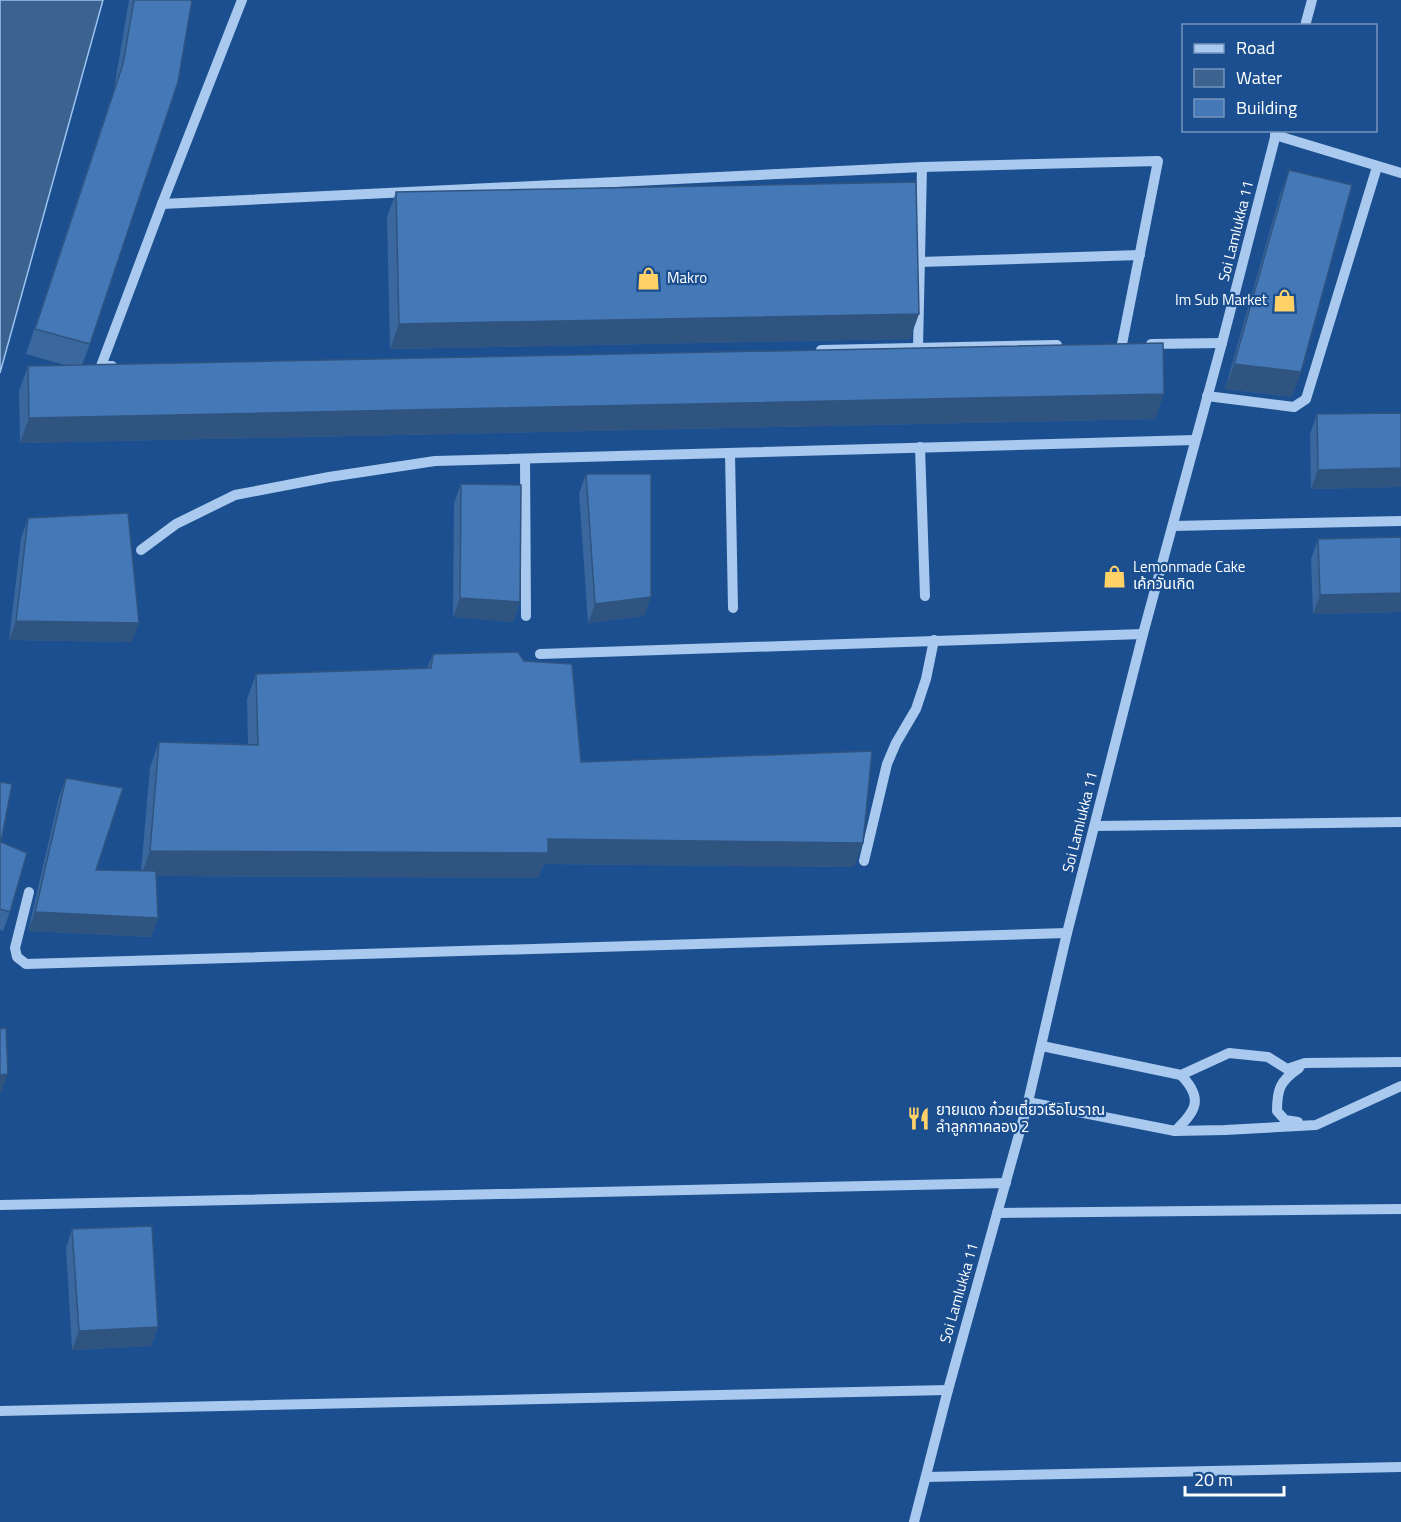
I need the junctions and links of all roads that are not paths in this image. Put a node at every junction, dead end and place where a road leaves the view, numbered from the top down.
1 (242, 0) edge
2 (1312, 0) edge
3 (1306, 24) edge
4 (1276, 133) edge
5 (922, 167) junction
6 (1377, 167) junction
7 (1401, 173) edge
8 (162, 204) junction
9 (1140, 255) junction
10 (920, 262) junction
11 (1222, 343) junction
12 (1133, 344) junction
13 (1074, 345) edge
14 (1110, 345) edge
15 (918, 348) junction
16 (811, 351) edge
17 (125, 366) edge
18 (1207, 396) junction
19 (1195, 440) junction
20 (920, 447) junction
21 (730, 453) junction
22 (525, 459) junction
23 (1401, 521) edge
24 (1173, 526) junction
25 (141, 550) dead end
26 (925, 596) dead end
27 (733, 608) dead end
28 (526, 616) dead end
29 (1143, 634) junction
30 (934, 640) junction
31 (540, 654) dead end
32 (1401, 822) edge
33 (1095, 826) junction
34 (864, 861) edge
35 (29, 892) dead end
36 (1068, 933) junction
37 (1042, 1046) junction
38 (1401, 1062) edge
39 (1305, 1063) junction
40 (1181, 1075) junction
41 (1401, 1086) edge
42 (1028, 1102) junction
43 (1316, 1125) junction
44 (1174, 1131) junction
45 (1006, 1183) junction
46 (0, 1205) edge
47 (1401, 1209) edge
48 (997, 1213) junction
49 (948, 1390) junction
50 (0, 1410) edge
51 (1401, 1467) edge
52 (926, 1477) junction
53 (914, 1522) edge

1 - 8 street
2 - 3 street
4 - 6 street
4 - 11 street, Soi Lamlukka 11
5 - 8 street
5 - 9 street
5 - 10 street
6 - 7 street
6 - 18 street
8 - 17 street
9 - 10 street
9 - 12 street
10 - 15 street
11 - 12 street
11 - 18 street, Soi Lamlukka 11
12 - 14 street
13 - 15 street
15 - 16 street
18 - 19 street, Soi Lamlukka 11
19 - 20 street
19 - 24 street, Soi Lamlukka 11
20 - 21 street
20 - 26 street
21 - 22 street
21 - 27 street
22 - 25 street
22 - 28 street
23 - 24 street
24 - 29 street, Soi Lamlukka 11
29 - 30 street
29 - 33 street, Soi Lamlukka 11
30 - 31 street
30 - 34 street
32 - 33 street
33 - 36 street, Soi Lamlukka 11
35 - 36 street
36 - 37 street, Soi Lamlukka 11
37 - 40 street
37 - 42 street, Soi Lamlukka 11
38 - 39 street
39 - 40 street
39 - 43 street
40 - 44 street
41 - 43 street
42 - 44 street
42 - 45 street, Soi Lamlukka 11
43 - 44 street
45 - 46 street
45 - 48 street, Soi Lamlukka 11
47 - 48 street
48 - 49 street, Soi Lamlukka 11
49 - 50 street
49 - 52 street, Soi Lamlukka 11
51 - 52 street
52 - 53 street, Soi Lamlukka 11

